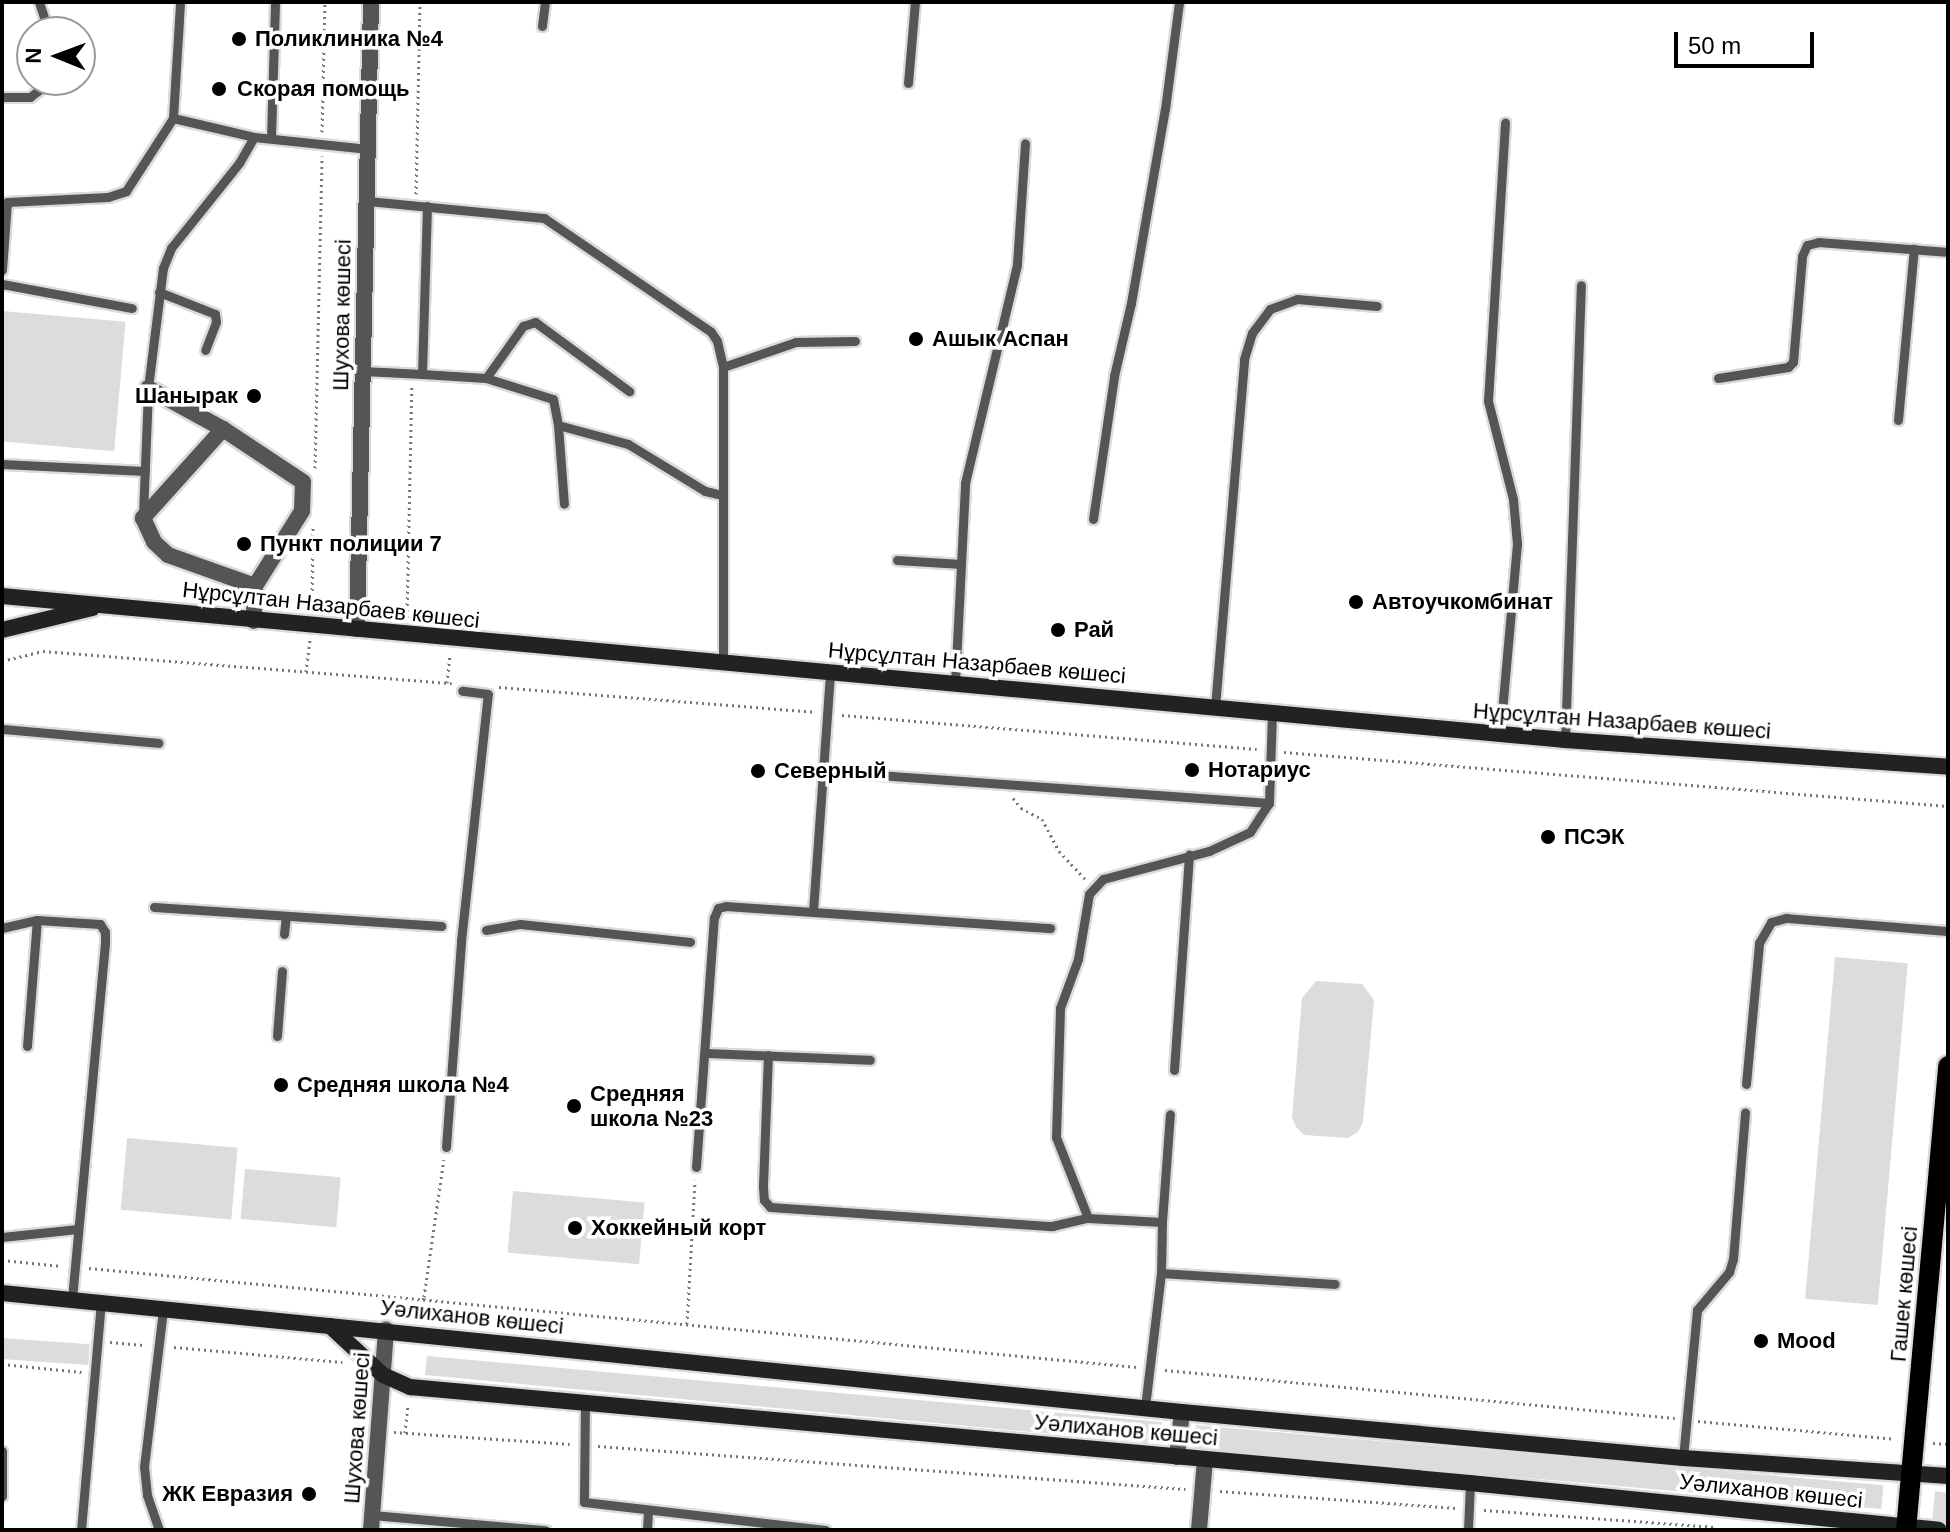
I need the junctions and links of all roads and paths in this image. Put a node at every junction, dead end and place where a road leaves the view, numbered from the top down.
1 (180, 2) edge
2 (275, 2) edge
3 (325, 2) edge
4 (371, 2) edge
5 (545, 2) edge
6 (915, 2) edge
7 (1179, 2) edge
8 (542, 26) dead end
9 (908, 83) dead end
10 (31, 96) edge
11 (2, 97) edge
12 (173, 118) junction
13 (1505, 123) dead end
14 (254, 137) junction
15 (271, 138) junction
16 (1025, 143) dead end
17 (322, 144) junction
18 (368, 149) junction
19 (367, 201) junction
20 (5, 202) edge
21 (427, 206) junction
22 (1914, 249) junction
23 (1948, 252) edge
24 (2, 270) edge
25 (2, 284) edge
26 (1581, 285) dead end
27 (159, 292) junction
28 (1377, 306) dead end
29 (132, 308) dead end
30 (855, 341) dead end
31 (205, 350) dead end
32 (723, 367) junction
33 (363, 371) junction
34 (422, 374) junction
35 (486, 378) junction
36 (1718, 378) dead end
37 (148, 388) junction
38 (629, 391) dead end
39 (1898, 420) dead end
40 (558, 425) junction
41 (223, 429) junction
42 (2, 464) edge
43 (315, 470) dead end
44 (145, 471) junction
45 (722, 495) junction
46 (564, 504) dead end
47 (314, 517) dead end
48 (143, 518) junction
49 (1093, 519) dead end
50 (897, 560) dead end
51 (961, 564) junction
52 (255, 586) junction
53 (2, 596) edge
54 (105, 605) junction
55 (254, 621) junction
56 (311, 625) junction
57 (357, 629) junction
58 (2, 630) edge
59 (452, 639) junction
60 (2, 661) edge
61 (723, 662) junction
62 (830, 671) junction
63 (306, 672) junction
64 (447, 683) junction
65 (955, 683) junction
66 (494, 686) dead end
67 (462, 688) joint
68 (1215, 707) junction
69 (1272, 712) junction
70 (827, 713) junction
71 (2, 729) edge
72 (1500, 734) junction
73 (1565, 740) junction
74 (158, 743) dead end
75 (1271, 751) junction
76 (1948, 767) edge
77 (823, 771) junction
78 (1010, 786) junction
79 (1269, 803) junction
80 (1948, 806) edge
81 (1189, 855) junction
82 (1094, 887) junction
83 (154, 907) dead end
84 (813, 911) junction
85 (286, 916) junction
86 (37, 920) junction
87 (441, 926) dead end
88 (2, 928) edge
89 (1050, 928) dead end
90 (486, 930) dead end
91 (1948, 931) edge
92 (284, 934) dead end
93 (690, 942) dead end
94 (282, 971) dead end
95 (277, 1036) dead end
96 (27, 1046) dead end
97 (705, 1053) junction
98 (768, 1055) junction
99 (870, 1060) dead end
100 (1948, 1066) edge
101 (1174, 1070) dead end
102 (1746, 1084) dead end
103 (1745, 1112) dead end
104 (1170, 1114) dead end
105 (446, 1147) joint
106 (696, 1167) joint
107 (1088, 1218) junction
108 (1162, 1222) junction
109 (78, 1229) junction
110 (2, 1237) edge
111 (2, 1260) edge
112 (75, 1267) junction
113 (1161, 1273) junction
114 (1335, 1284) dead end
115 (2, 1293) edge
116 (424, 1297) junction
117 (72, 1300) junction
118 (101, 1303) junction
119 (163, 1309) junction
120 (687, 1324) junction
121 (330, 1326) junction
122 (386, 1330) junction
123 (413, 1333) junction
124 (98, 1341) junction
125 (159, 1346) junction
126 (2, 1364) edge
127 (1149, 1368) junction
128 (377, 1370) junction
129 (95, 1373) junction
130 (410, 1387) junction
131 (585, 1401) junction
132 (1145, 1408) junction
133 (1182, 1412) junction
134 (1687, 1420) junction
135 (379, 1431) junction
136 (405, 1433) junction
137 (1915, 1441) junction
138 (1948, 1444) edge
139 (584, 1445) junction
140 (2, 1451) edge
141 (1177, 1457) junction
142 (1683, 1458) junction
143 (1205, 1460) junction
144 (1912, 1473) junction
145 (1948, 1476) edge
146 (1470, 1483) junction
147 (1203, 1490) junction
148 (2, 1496) edge
149 (1469, 1509) junction
150 (648, 1511) junction
151 (372, 1522) edge
152 (1727, 1528) dead end
153 (1906, 1528) edge
154 (81, 1530) edge
155 (159, 1530) edge
156 (545, 1530) edge
157 (647, 1530) edge
158 (825, 1530) edge
159 (1199, 1530) edge
160 (1468, 1530) edge
161 (1939, 1530) edge

1 - 12 lane
2 - 15 lane
3 - 17 path
4 - 18 street, Шухова көшесі
5 - 8 lane
6 - 9 lane
7 - 49 lane
10 - 11 lane
12 - 14 lane
12 - 20 lane
13 - 72 lane
14 - 15 lane
14 - 27 lane
15 - 17 lane
16 - 51 lane
17 - 18 lane
17 - 43 path
18 - 19 street, Шухова көшесі
19 - 21 lane
19 - 33 street, Шухова көшесі
20 - 24 lane
21 - 32 lane
21 - 34 lane
22 - 23 lane
22 - 36 lane
22 - 39 lane
25 - 29 lane
26 - 73 lane
27 - 31 lane
27 - 37 lane
28 - 68 lane
30 - 32 lane
32 - 45 lane
33 - 34 lane
33 - 57 street, Шухова көшесі
34 - 35 lane
35 - 38 lane
35 - 40 lane
37 - 41 street
37 - 44 lane
40 - 45 lane
40 - 46 lane
41 - 48 street
41 - 52 street
42 - 44 lane
44 - 48 lane
45 - 61 lane
47 - 56 path
48 - 52 street
50 - 51 lane
51 - 65 lane
52 - 55 street
53 - 54 main road, Нұрсұлтан Назарбаев көшесі
54 - 55 main road, Нұрсұлтан Назарбаев көшесі
54 - 58 main road
55 - 56 main road, Нұрсұлтан Назарбаев көшесі
56 - 57 main road, Нұрсұлтан Назарбаев көшесі
56 - 63 path
57 - 59 main road, Нұрсұлтан Назарбаев көшесі
59 - 61 main road, Нұрсұлтан Назарбаев көшесі
59 - 64 path
60 - 63 path
61 - 62 main road, Нұрсұлтан Назарбаев көшесі
62 - 65 main road, Нұрсұлтан Назарбаев көшесі
62 - 70 lane
63 - 64 path
64 - 67 path
65 - 68 main road, Нұрсұлтан Назарбаев көшесі
66 - 70 path
67 - 105 lane
68 - 69 main road, Нұрсұлтан Назарбаев көшесі
69 - 72 main road, Нұрсұлтан Назарбаев көшесі
69 - 75 lane
70 - 75 path
70 - 77 lane
71 - 74 lane
72 - 73 main road, Нұрсұлтан Назарбаев көшесі
73 - 76 main road, Нұрсұлтан Назарбаев көшесі
75 - 79 lane
75 - 80 path
77 - 78 lane
77 - 84 lane
78 - 79 lane
78 - 82 path
79 - 81 lane
81 - 82 lane
81 - 101 lane
82 - 107 lane
83 - 85 lane
84 - 89 lane
84 - 97 lane
85 - 87 lane
85 - 92 lane
86 - 88 lane
86 - 96 lane
86 - 109 lane
90 - 93 lane
91 - 102 lane
94 - 95 lane
97 - 98 lane
97 - 106 lane
98 - 99 lane
98 - 107 lane
100 - 137 main road, Гашек көшесі
103 - 134 lane
104 - 108 lane
105 - 116 path
106 - 120 path
107 - 108 lane
108 - 113 lane
109 - 110 lane
109 - 112 lane
111 - 112 path
112 - 116 path
112 - 117 lane
113 - 114 lane
113 - 127 lane
115 - 117 main road, Уәлиханов көшесі
116 - 120 path
116 - 123 path
117 - 118 main road, Уәлиханов көшесі
118 - 119 main road, Уәлиханов көшесі
118 - 124 lane
119 - 121 main road, Уәлиханов көшесі
119 - 125 lane
120 - 127 path
121 - 122 main road, Уәлиханов көшесі
121 - 128 main road, Уәлиханов көшесі
122 - 123 main road, Уәлиханов көшесі
122 - 128 street, Шухова көшесі
123 - 132 main road, Уәлиханов көшесі
124 - 125 path
124 - 129 lane
125 - 128 path
125 - 155 lane
126 - 129 path
127 - 132 lane
127 - 134 path
128 - 130 main road, Уәлиханов көшесі
128 - 135 street, Шухова көшесі
129 - 154 lane
130 - 131 main road, Уәлиханов көшесі
130 - 136 path
131 - 139 lane
131 - 141 main road, Уәлиханов көшесі
132 - 133 main road, Уәлиханов көшесі
133 - 141 street
133 - 142 main road, Уәлиханов көшесі
134 - 137 path
134 - 142 lane
135 - 136 path
135 - 151 street, Шухова көшесі
136 - 139 path
137 - 138 path
137 - 144 main road, Гашек көшесі
139 - 147 path
139 - 150 lane
140 - 148 lane
141 - 143 main road, Уәлиханов көшесі
142 - 144 main road, Уәлиханов көшесі
143 - 146 main road, Уәлиханов көшесі
143 - 147 street
144 - 145 main road, Уәлиханов көшесі
144 - 153 main road, Гашек көшесі
146 - 149 lane
146 - 153 main road, Уәлиханов көшесі
147 - 149 path
147 - 159 street
149 - 152 path
149 - 160 lane
150 - 157 lane
150 - 158 lane
151 - 156 lane
153 - 161 main road, Уәлиханов көшесі

